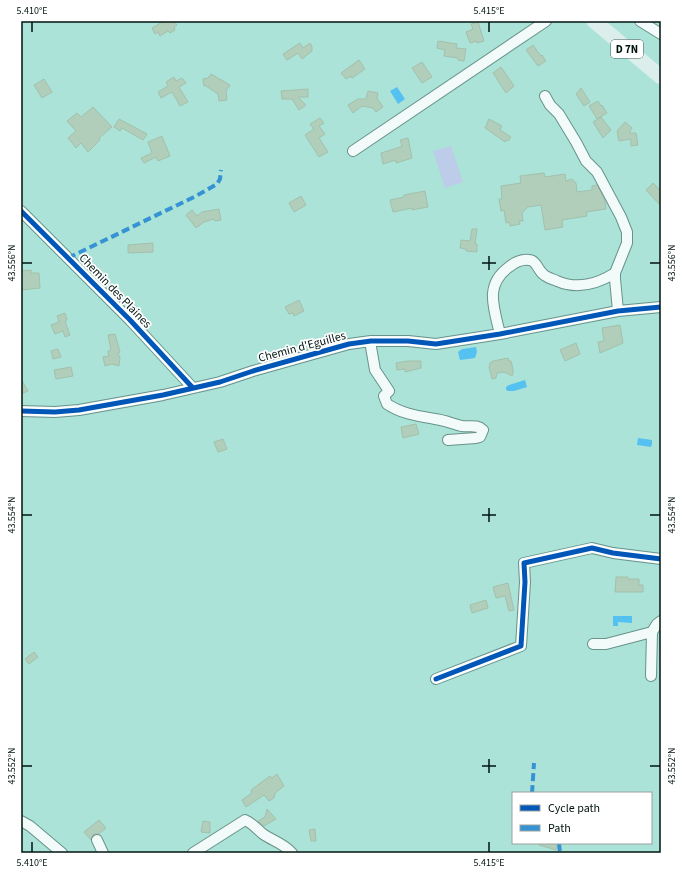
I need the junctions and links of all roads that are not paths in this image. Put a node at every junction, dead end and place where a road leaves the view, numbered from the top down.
1 (546, 21) edge
2 (594, 21) edge
3 (640, 21) edge
4 (661, 34) edge
5 (661, 77) edge
6 (545, 96) dead end
7 (354, 152) dead end
8 (21, 211) edge
9 (615, 273) junction
10 (661, 307) edge
11 (618, 311) junction
12 (500, 334) junction
13 (371, 341) junction
14 (192, 387) junction
15 (21, 411) edge
16 (448, 440) dead end
17 (661, 559) edge
18 (661, 621) edge
19 (652, 632) junction
20 (593, 644) dead end
21 (651, 676) dead end
22 (436, 679) dead end
23 (21, 821) edge
24 (97, 840) dead end
25 (62, 853) edge
26 (103, 853) edge
27 (193, 853) edge
28 (292, 853) edge

1 - 7 street
2 - 5 main road, D 7N
3 - 4 street
6 - 9 street
8 - 14 street, Chemin des Plaines
9 - 11 street
9 - 12 street
10 - 11 street, Chemin d'Eguilles
11 - 12 street, Chemin d'Eguilles
12 - 13 street, Chemin d'Eguilles
13 - 14 street, Chemin d'Eguilles
13 - 16 street
14 - 15 street, Chemin d'Eguilles
17 - 22 street
18 - 19 street
19 - 20 street
19 - 21 street
23 - 25 street
24 - 26 street
27 - 28 street

